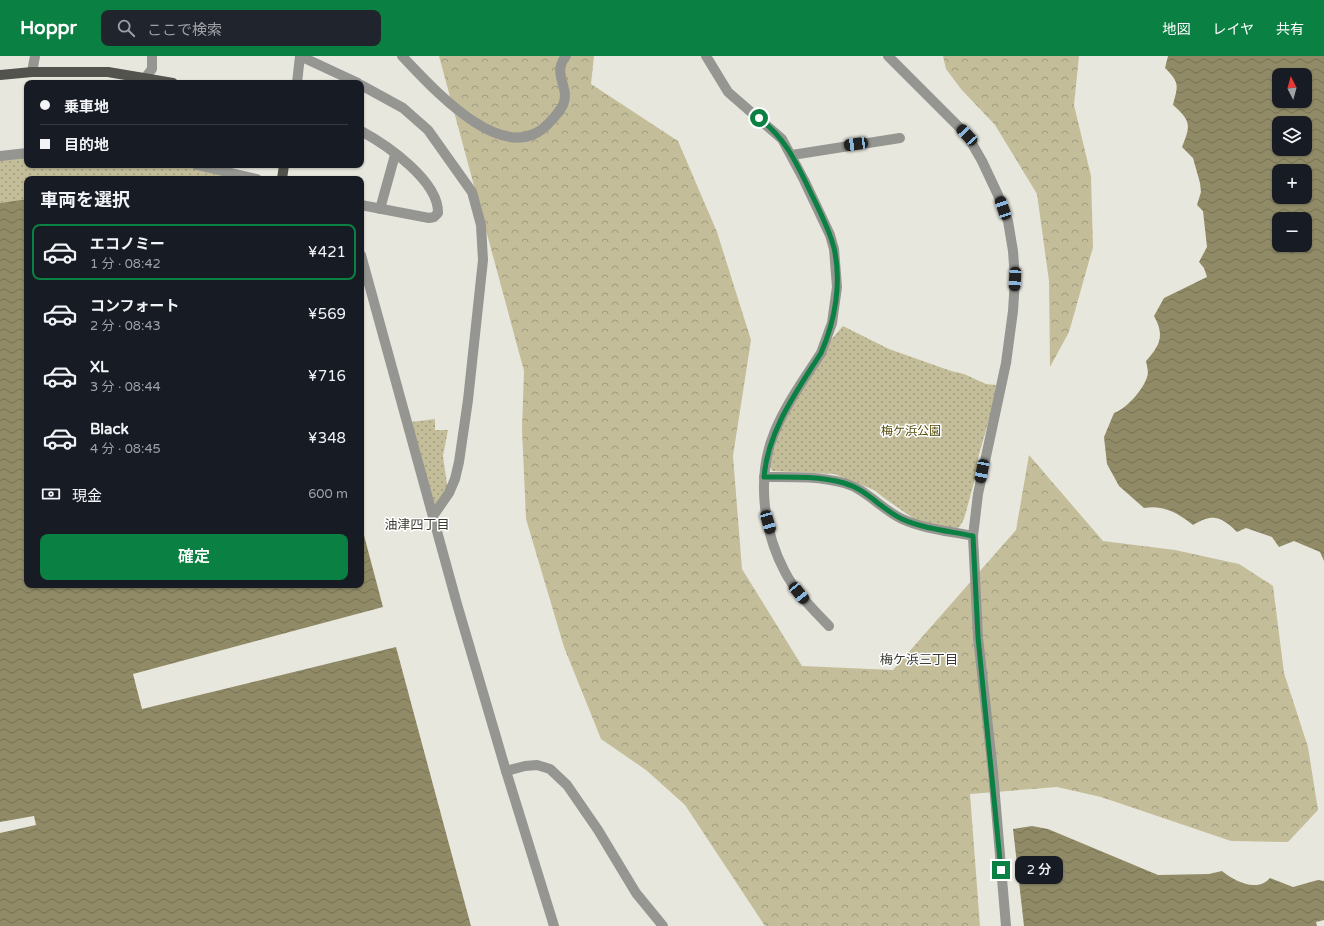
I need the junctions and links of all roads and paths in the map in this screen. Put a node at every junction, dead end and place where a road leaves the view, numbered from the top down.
1 (35, 56) edge
2 (152, 56) edge
3 (300, 56) edge
4 (402, 56) edge
5 (566, 56) edge
6 (706, 56) edge
7 (888, 56) edge
8 (32, 72) junction
9 (0, 75) edge
10 (145, 80) edge
11 (297, 80) edge
12 (352, 80) edge
13 (364, 87) edge
14 (364, 133) edge
15 (900, 138) dead end
16 (24, 153) edge
17 (395, 155) junction
18 (792, 155) junction
19 (0, 156) edge
20 (209, 168) edge
21 (244, 176) edge
22 (364, 206) edge
23 (380, 209) junction
24 (364, 267) edge
25 (764, 477) junction
26 (433, 516) junction
27 (973, 536) junction
28 (829, 626) dead end
29 (506, 771) junction
30 (554, 926) edge
31 (663, 926) edge
32 (1006, 926) edge

1 - 8 street
2 - 10 street
3 - 11 street
3 - 12 street
4 - 5 street
6 - 18 street
7 - 27 street
8 - 9 main road
8 - 10 main road
13 - 26 street
14 - 17 street
15 - 18 street
16 - 19 street
17 - 23 street
17 - 23 street
18 - 25 street
20 - 21 street
22 - 23 street
24 - 26 street
25 - 27 street
25 - 28 street
26 - 29 street
27 - 32 street
29 - 30 street
29 - 31 street

